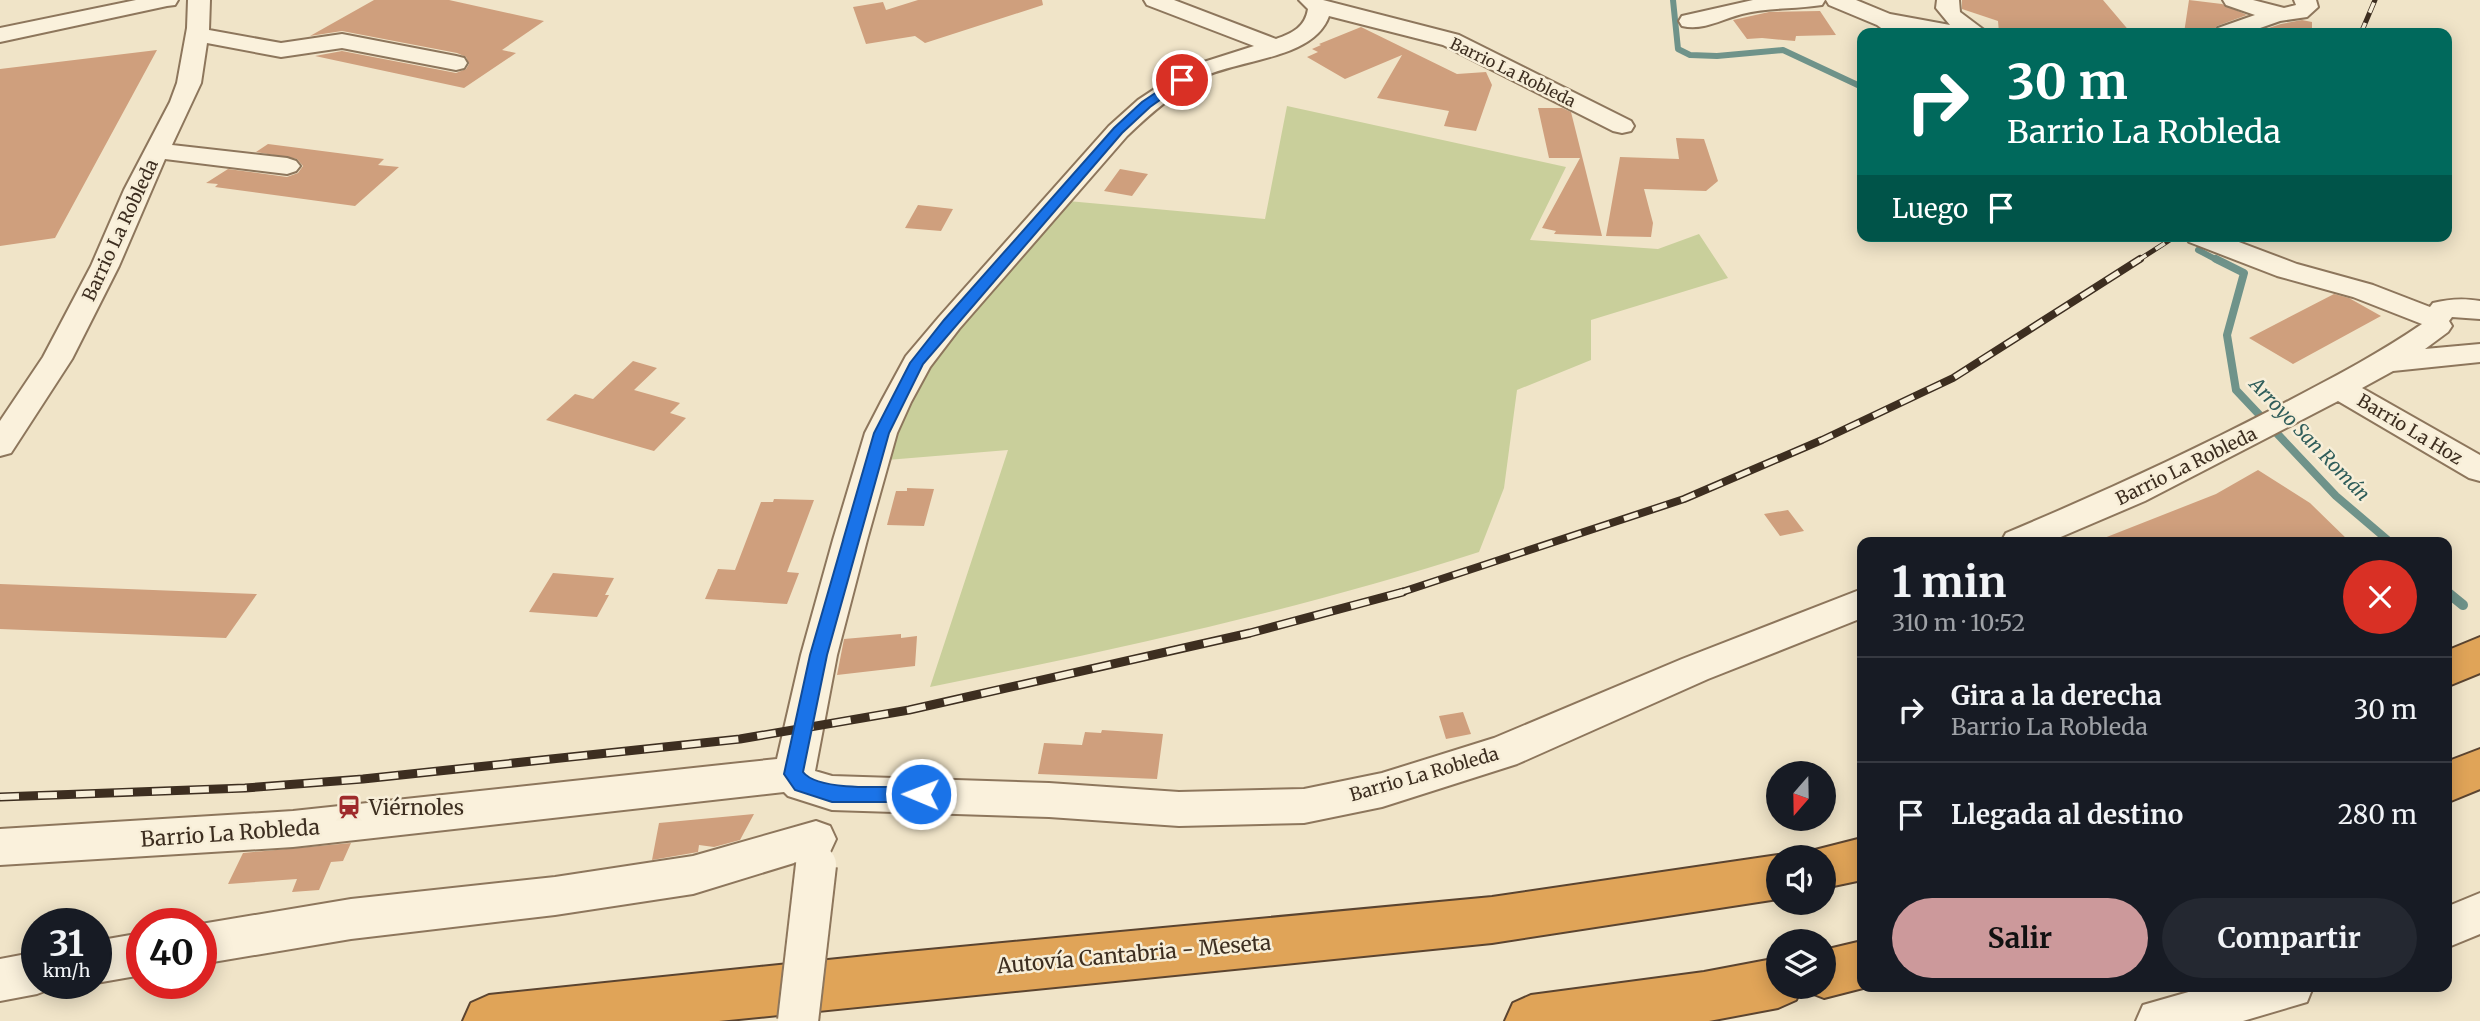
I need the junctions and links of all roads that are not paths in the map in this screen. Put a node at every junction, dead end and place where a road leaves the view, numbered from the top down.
1 (167, 0) edge
2 (199, 0) edge
3 (1155, 0) edge
4 (1814, 0) edge
5 (1838, 0) edge
6 (1948, 0) edge
7 (2234, 0) edge
8 (2305, 0) edge
9 (1315, 3) edge
10 (2280, 14) junction
11 (1690, 21) dead end
12 (1893, 27) edge
13 (1970, 28) edge
14 (2240, 28) edge
15 (197, 34) junction
16 (0, 35) edge
17 (1278, 47) junction
18 (456, 63) dead end
19 (1622, 126) dead end
20 (157, 150) junction
21 (287, 166) dead end
22 (2210, 242) edge
23 (2460, 313) edge
24 (2480, 353) edge
25 (2387, 362) junction
26 (2339, 388) junction
27 (0, 445) edge
28 (2480, 470) edge
29 (2029, 537) edge
30 (1857, 605) edge
31 (2480, 654) edge
32 (2452, 667) edge
33 (2480, 768) edge
34 (793, 774) junction
35 (2452, 781) edge
36 (832, 793) junction
37 (0, 847) edge
38 (816, 852) junction
39 (1857, 860) edge
40 (1836, 864) edge
41 (1766, 879) edge
42 (2480, 913) edge
43 (2452, 925) edge
44 (217, 941) edge
45 (1857, 966) edge
46 (1836, 971) edge
47 (21, 976) edge
48 (0, 980) edge
49 (1766, 985) edge
50 (2272, 992) edge
51 (489, 1021) edge
52 (798, 1021) edge
53 (1531, 1021) edge
54 (2159, 1021) edge

1 - 16 street
2 - 15 street, Barrio La Robleda
3 - 17 street
4 - 11 street
5 - 12 street
6 - 13 street
7 - 10 street
8 - 10 street
9 - 17 street, Barrio La Robleda
9 - 19 street, Barrio La Robleda
10 - 14 street
15 - 18 street
15 - 20 street, Barrio La Robleda
17 - 34 street, Barrio La Robleda
20 - 21 street
20 - 27 street, Barrio La Robleda
22 - 23 street
23 - 24 street
23 - 25 street, Barrio La Robleda
24 - 25 street, Barrio La Robleda
25 - 26 street, Barrio La Robleda
26 - 28 street, Barrio La Hoz
26 - 29 street, Barrio La Robleda
30 - 36 street, Barrio La Robleda
31 - 32 highway
33 - 35 highway
34 - 36 street, Barrio La Robleda
34 - 37 street, Barrio La Robleda
36 - 38 street
38 - 44 street
38 - 52 street, bridge
39 - 40 highway
41 - 51 highway, Autovía Cantabria - Meseta
42 - 43 street
45 - 46 highway
47 - 48 street
49 - 53 highway
50 - 54 street

